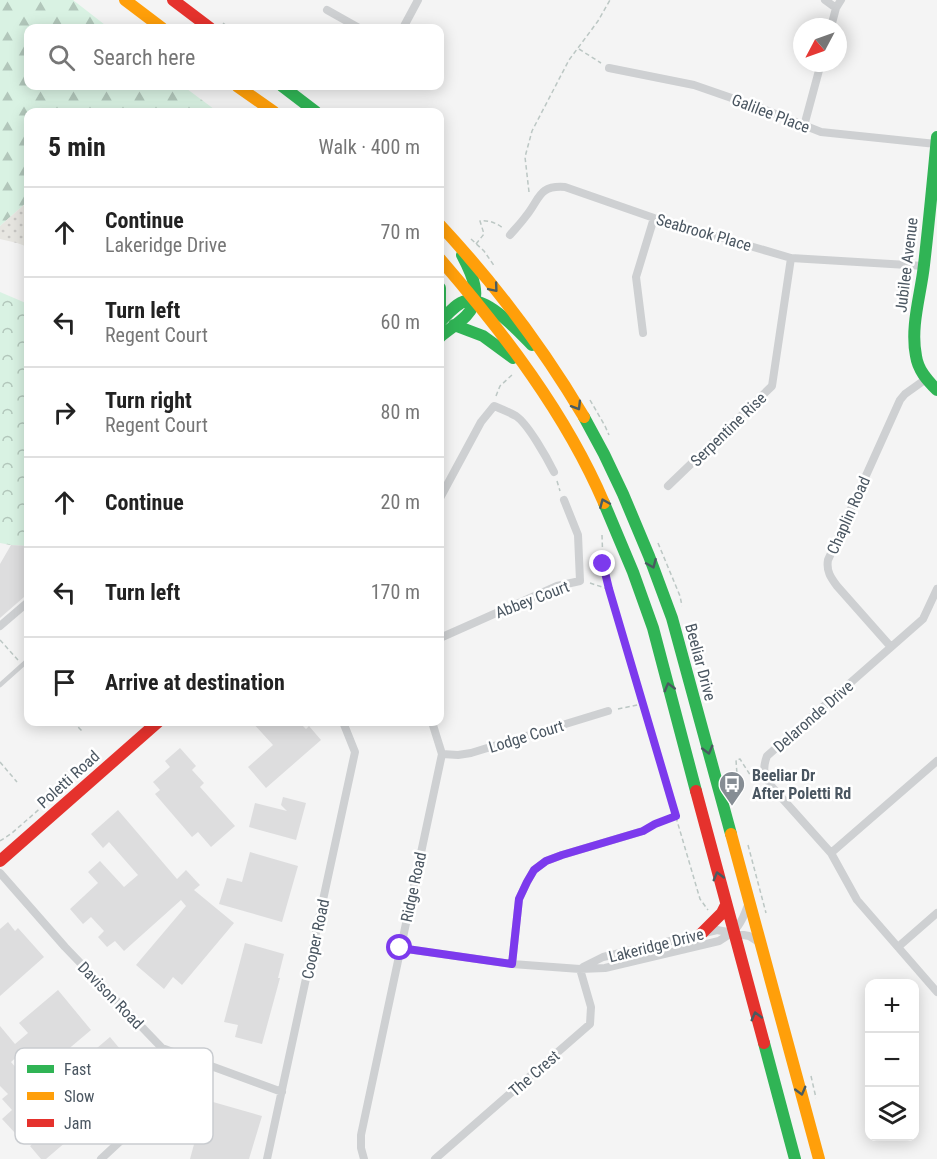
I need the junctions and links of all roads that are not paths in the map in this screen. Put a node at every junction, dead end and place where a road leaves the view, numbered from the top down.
1 (173, 0) edge
2 (418, 0) edge
3 (825, 0) edge
4 (129, 2) edge
5 (838, 4) edge
6 (327, 10) dead end
7 (157, 24) edge
8 (205, 24) edge
9 (351, 24) edge
10 (405, 24) edge
11 (609, 68) road end
12 (819, 72) edge
13 (243, 90) edge
14 (287, 90) edge
15 (268, 108) edge
16 (311, 108) edge
17 (804, 126) junction
18 (936, 141) edge
19 (654, 218) junction
20 (444, 229) edge
21 (510, 235) dead end
22 (457, 243) junction
23 (791, 258) junction
24 (444, 264) edge
25 (924, 266) junction
26 (476, 301) junction
27 (444, 319) edge
28 (454, 325) junction
29 (444, 333) edge
30 (643, 333) dead end
31 (549, 362) junction
32 (527, 369) junction
33 (926, 379) junction
34 (937, 390) edge
35 (554, 472) road end
36 (668, 486) dead end
37 (444, 491) edge
38 (564, 500) road end
39 (937, 589) edge
40 (24, 605) edge
41 (0, 626) edge
42 (444, 636) edge
43 (891, 647) junction
44 (24, 664) edge
45 (0, 685) edge
46 (608, 711) road end
47 (153, 726) edge
48 (345, 726) edge
49 (433, 726) edge
50 (442, 754) junction
51 (937, 761) edge
52 (643, 831) road end
53 (831, 853) junction
54 (0, 861) edge
55 (0, 873) edge
56 (749, 902) junction
57 (726, 905) junction
58 (937, 913) edge
59 (733, 932) junction
60 (700, 935) junction
61 (760, 943) junction
62 (898, 947) junction
63 (400, 948) junction
64 (512, 964) junction
65 (580, 969) junction
66 (937, 992) edge
67 (162, 1048) edge
68 (213, 1066) edge
69 (282, 1092) junction
70 (117, 1144) edge
71 (101, 1159) edge
72 (267, 1159) edge
73 (364, 1159) edge
74 (435, 1159) edge
75 (795, 1159) edge
76 (819, 1159) edge

1 - 8 main road
2 - 10 street
3 - 5 street
4 - 7 main road
6 - 9 street
11 - 17 street, Galilee Place
12 - 17 street
13 - 15 main road
14 - 16 main road
17 - 18 street, Galilee Place
18 - 25 main road, Jubilee Avenue
19 - 21 street, Seabrook Place
19 - 23 street, Seabrook Place
19 - 30 street
20 - 22 main road, Beeliar Drive
22 - 26 main road
22 -> 31 main road, Beeliar Drive
23 - 25 street, Seabrook Place
23 - 36 street, Serpentine Rise
24 - 26 main road
25 - 33 main road, Jubilee Avenue
26 - 27 main road
26 - 28 main road
26 - 31 main road
26 - 32 main road
28 - 29 main road
28 - 32 main road
31 -> 56 main road, Beeliar Drive
57 -> 32 main road
33 - 34 main road, Jubilee Avenue
33 - 43 street, Chaplin Road
35 - 37 street
38 - 42 street, Abbey Court
39 - 43 street, Delaronde Drive
40 - 41 street
43 - 53 street, Delaronde Drive
44 - 45 lane
46 - 50 street, Lodge Court
47 - 54 main road, Poletti Road
48 - 69 street, Cooper Road
49 - 50 street, Ridge Road
50 - 63 street, Ridge Road
51 - 53 street
52 - 64 street
53 - 62 street, Delaronde Drive
55 - 67 street, Davison Road
56 - 59 street
56 - 61 main road, Beeliar Drive
57 - 59 main road
57 - 60 main road
58 - 62 street
59 - 60 street, Lakeridge Drive
59 - 61 street, Lakeridge Drive
59 - 65 street, Lakeridge Drive
75 -> 59 main road
60 - 65 street, Lakeridge Drive
61 -> 76 main road, Beeliar Drive
62 - 66 street, Delaronde Drive
63 - 64 street, Lakeridge Drive
63 - 73 street, Ridge Road
64 - 65 street, Lakeridge Drive
65 - 74 street, The Crest
68 - 69 street, Davison Road
69 - 72 street, Cooper Road
70 - 71 street

